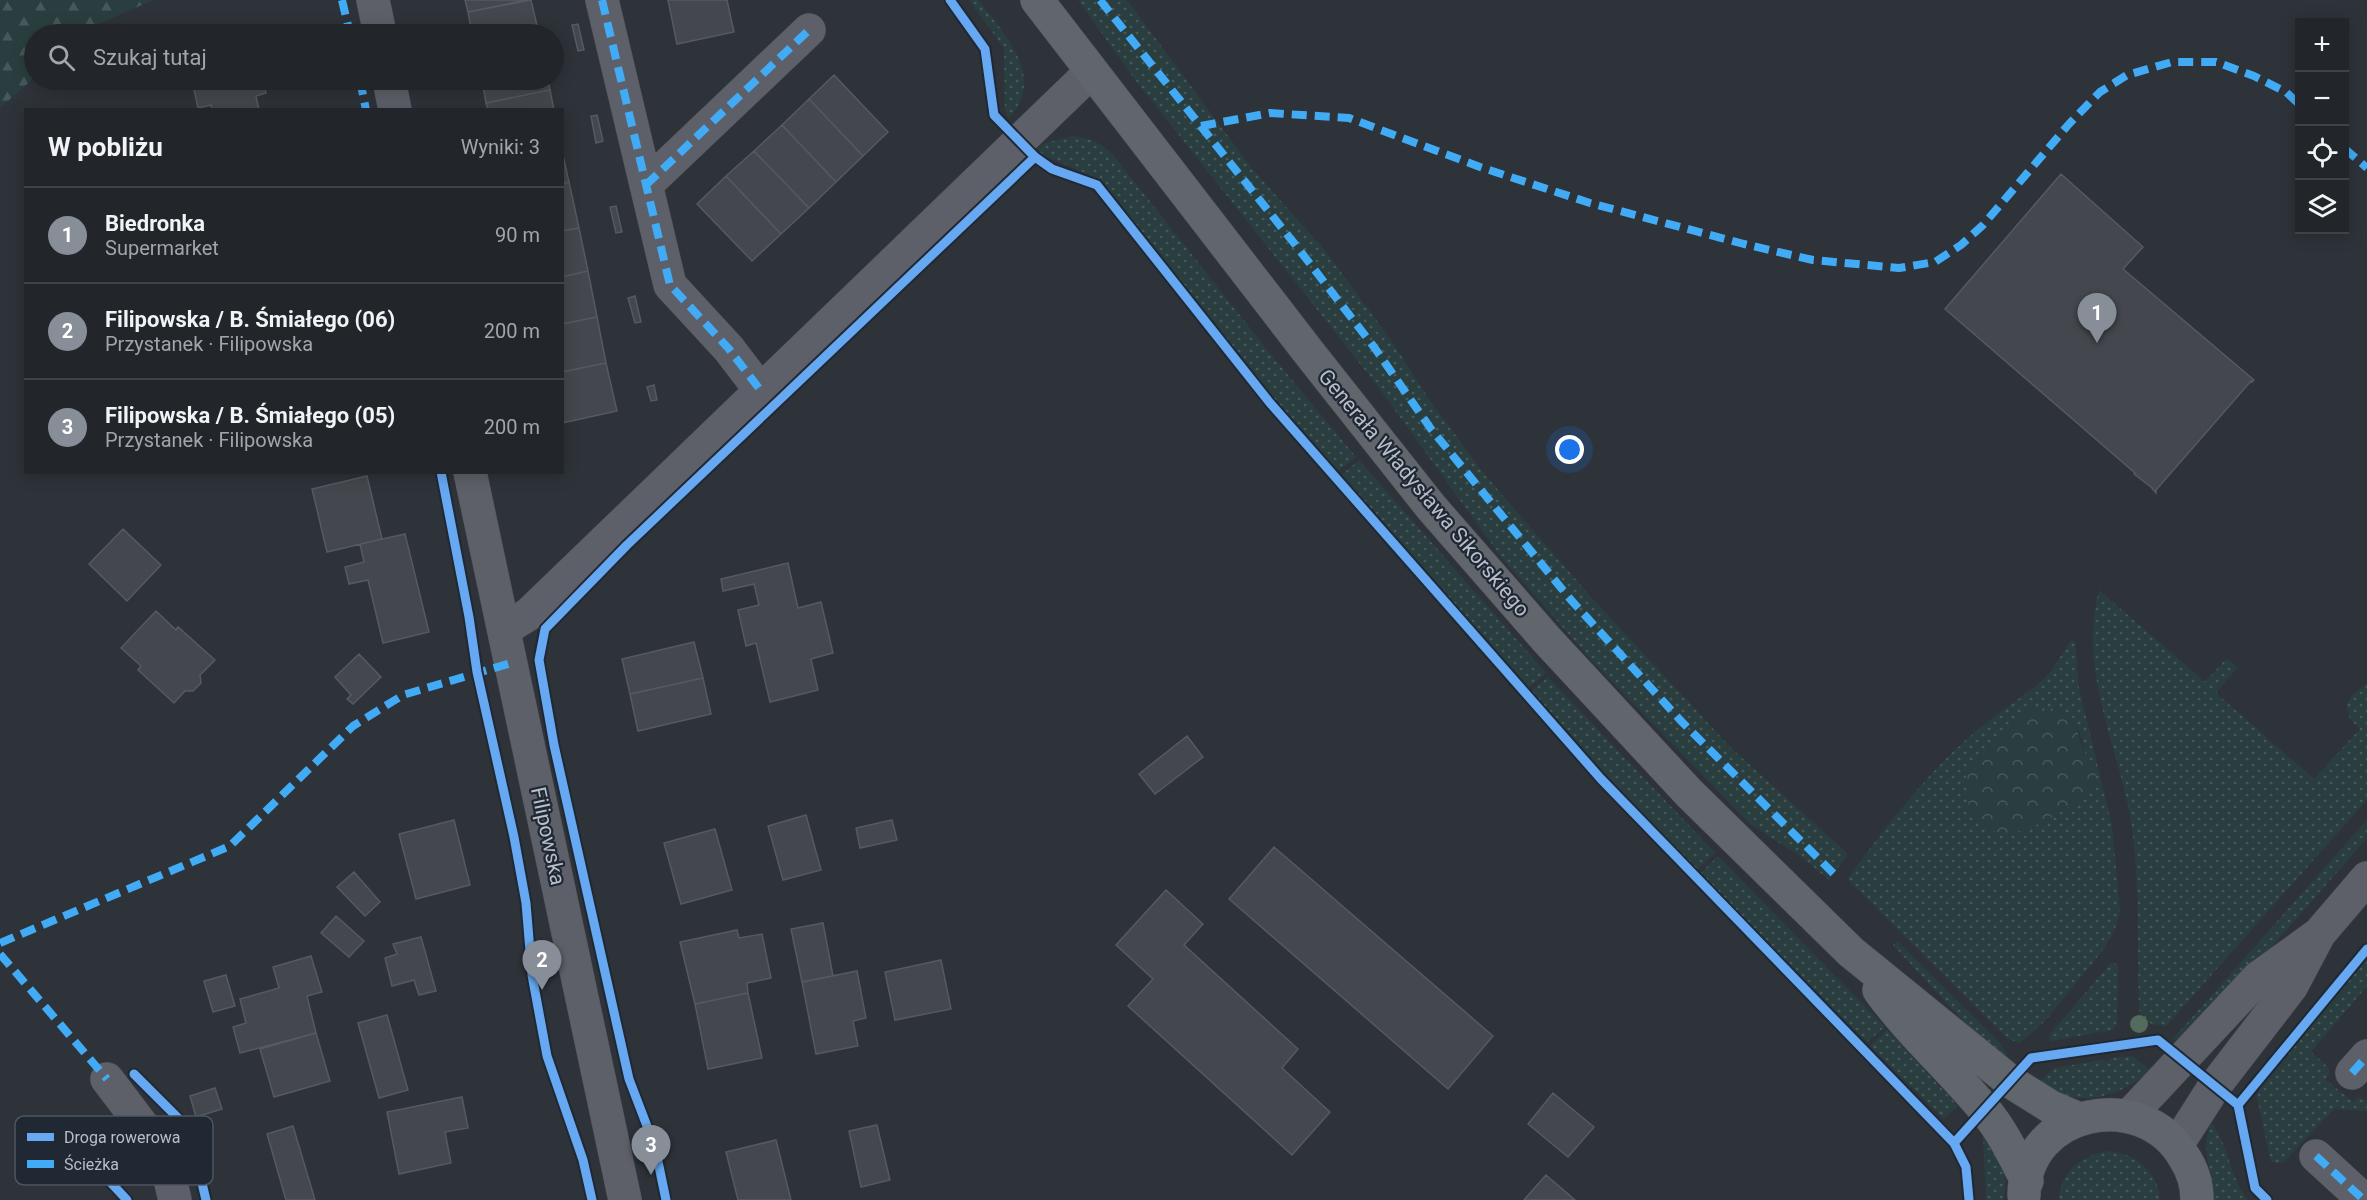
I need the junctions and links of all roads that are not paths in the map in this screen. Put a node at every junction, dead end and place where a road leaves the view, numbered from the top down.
1 (373, 0) edge
2 (602, 0) edge
3 (1037, 0) edge
4 (378, 24) edge
5 (809, 30) dead end
6 (1091, 72) junction
7 (391, 90) edge
8 (395, 108) edge
9 (645, 185) junction
10 (761, 391) junction
11 (470, 474) edge
12 (505, 629) junction
13 (2367, 878) edge
14 (2319, 934) junction
15 (1851, 952) junction
16 (106, 1079) dead end
17 (135, 1116) edge
18 (2129, 1116) junction
19 (2079, 1119) junction
20 (2177, 1145) junction
21 (2316, 1156) dead end
22 (171, 1185) edge
23 (2026, 1190) edge
24 (175, 1200) edge
25 (625, 1200) edge
26 (2197, 1200) edge
27 (2364, 1200) edge

1 - 4 street
2 - 9 street
3 - 6 main road, Generała Władysława Sikorskiego
5 - 9 street
6 - 10 street
6 - 15 main road, Generała Władysława Sikorskiego
7 - 8 street
9 - 10 street
10 - 12 street
11 - 12 street, Filipowska
12 - 25 street, Filipowska
13 - 14 street
14 - 18 street
14 - 20 street
15 - 19 main road, Generała Władysława Sikorskiego
15 - 23 main road, Generała Władysława Sikorskiego
16 - 17 street
18 - 19 main road
18 - 20 main road
19 - 23 main road
20 - 26 main road
21 - 27 street
22 - 24 street

